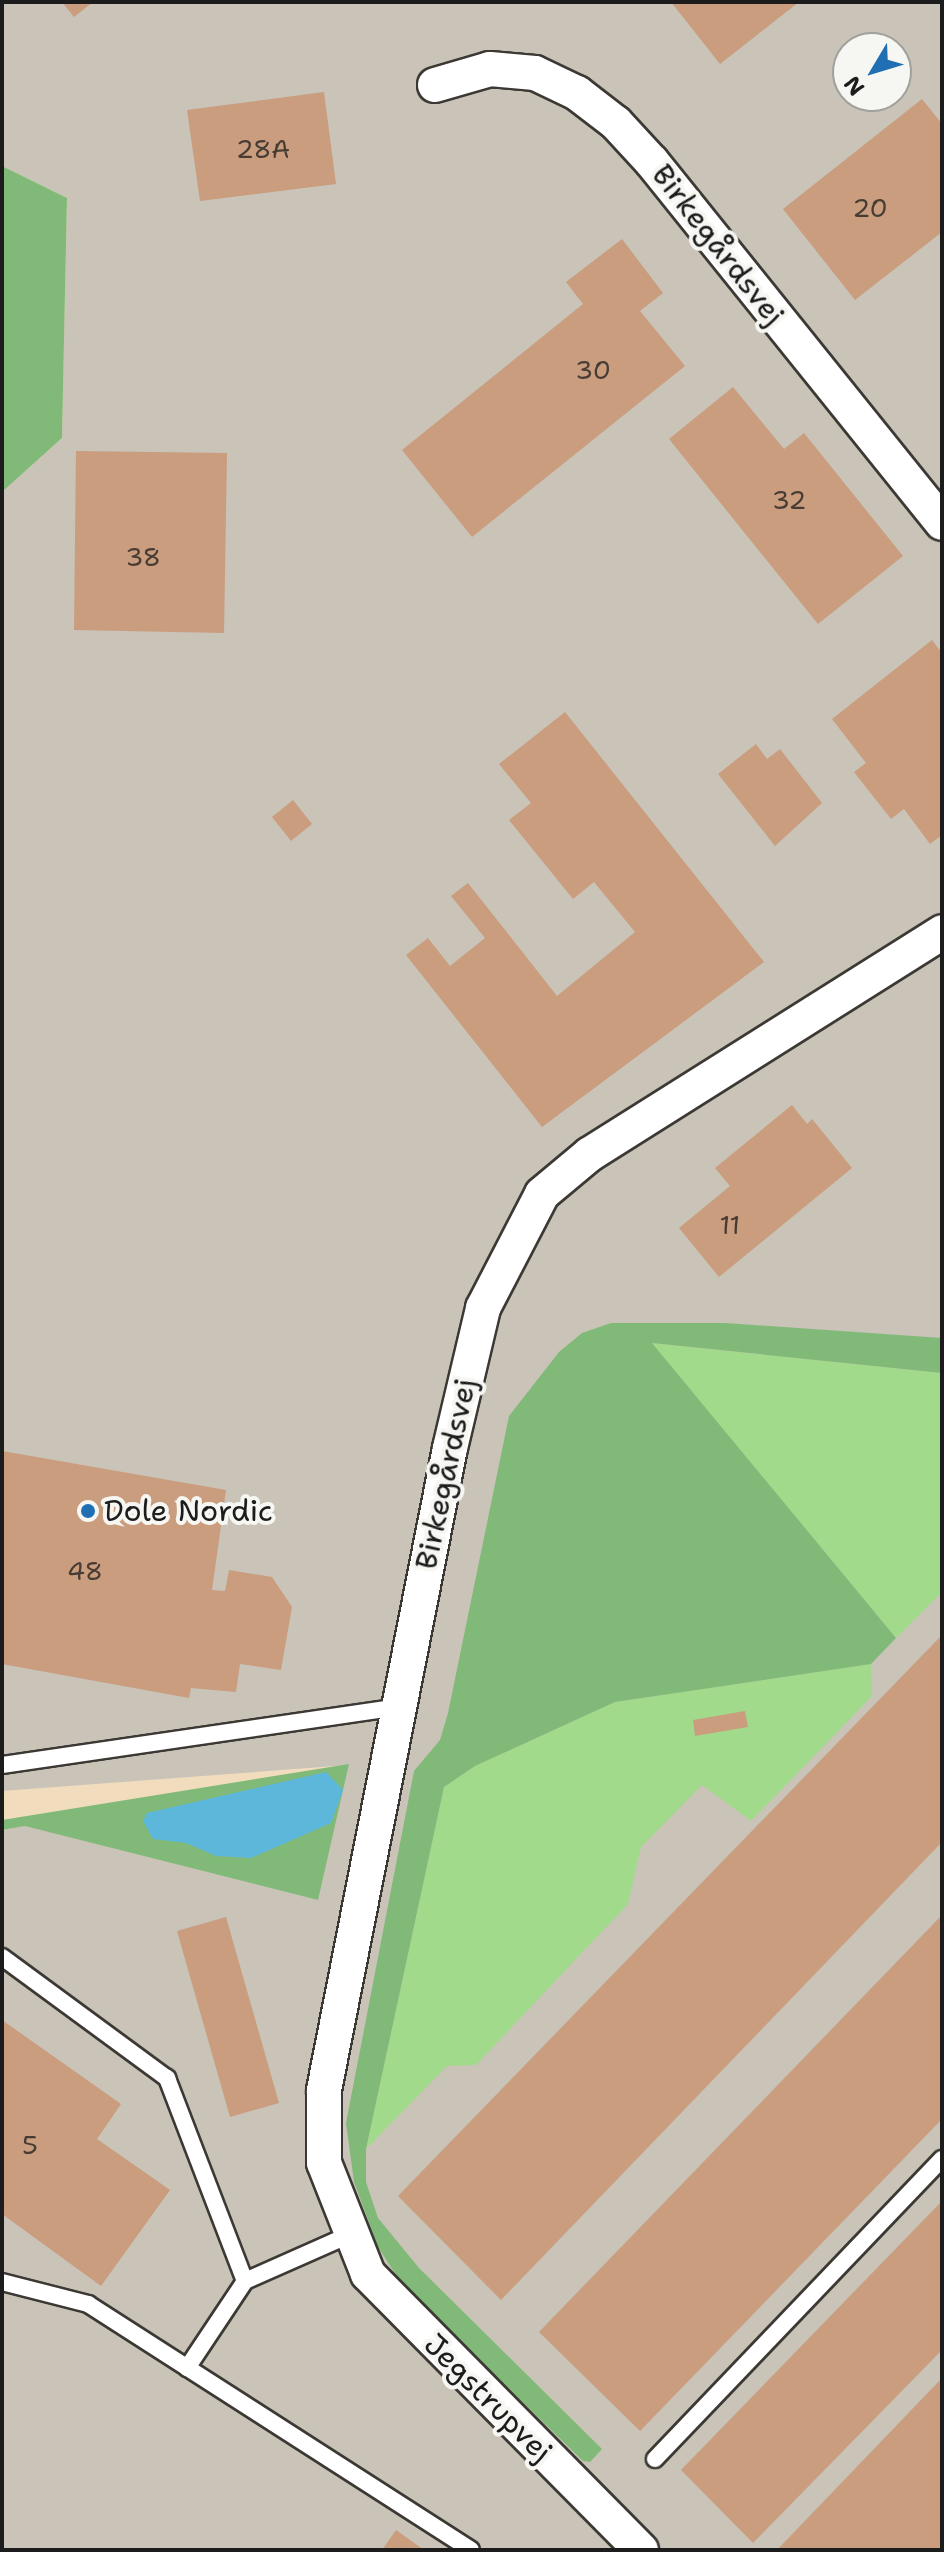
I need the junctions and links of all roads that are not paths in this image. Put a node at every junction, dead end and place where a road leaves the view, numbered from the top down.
1 (435, 85) dead end
2 (942, 523) edge
3 (942, 932) edge
4 (399, 1707) junction
5 (2, 1765) edge
6 (2, 1957) edge
7 (942, 2159) edge
8 (349, 2235) junction
9 (245, 2281) junction
10 (2, 2282) edge
11 (187, 2368) junction
12 (655, 2459) dead end
13 (633, 2547) edge
14 (471, 2550) edge

1 - 2 street, Birkegårdsvej
3 - 4 street, Birkegårdsvej
4 - 5 lane
4 - 8 street, Birkegårdsvej
6 - 9 lane
7 - 12 lane
8 - 9 lane
8 - 13 street, Jegstrupvej
9 - 11 lane
10 - 11 lane
11 - 14 lane

